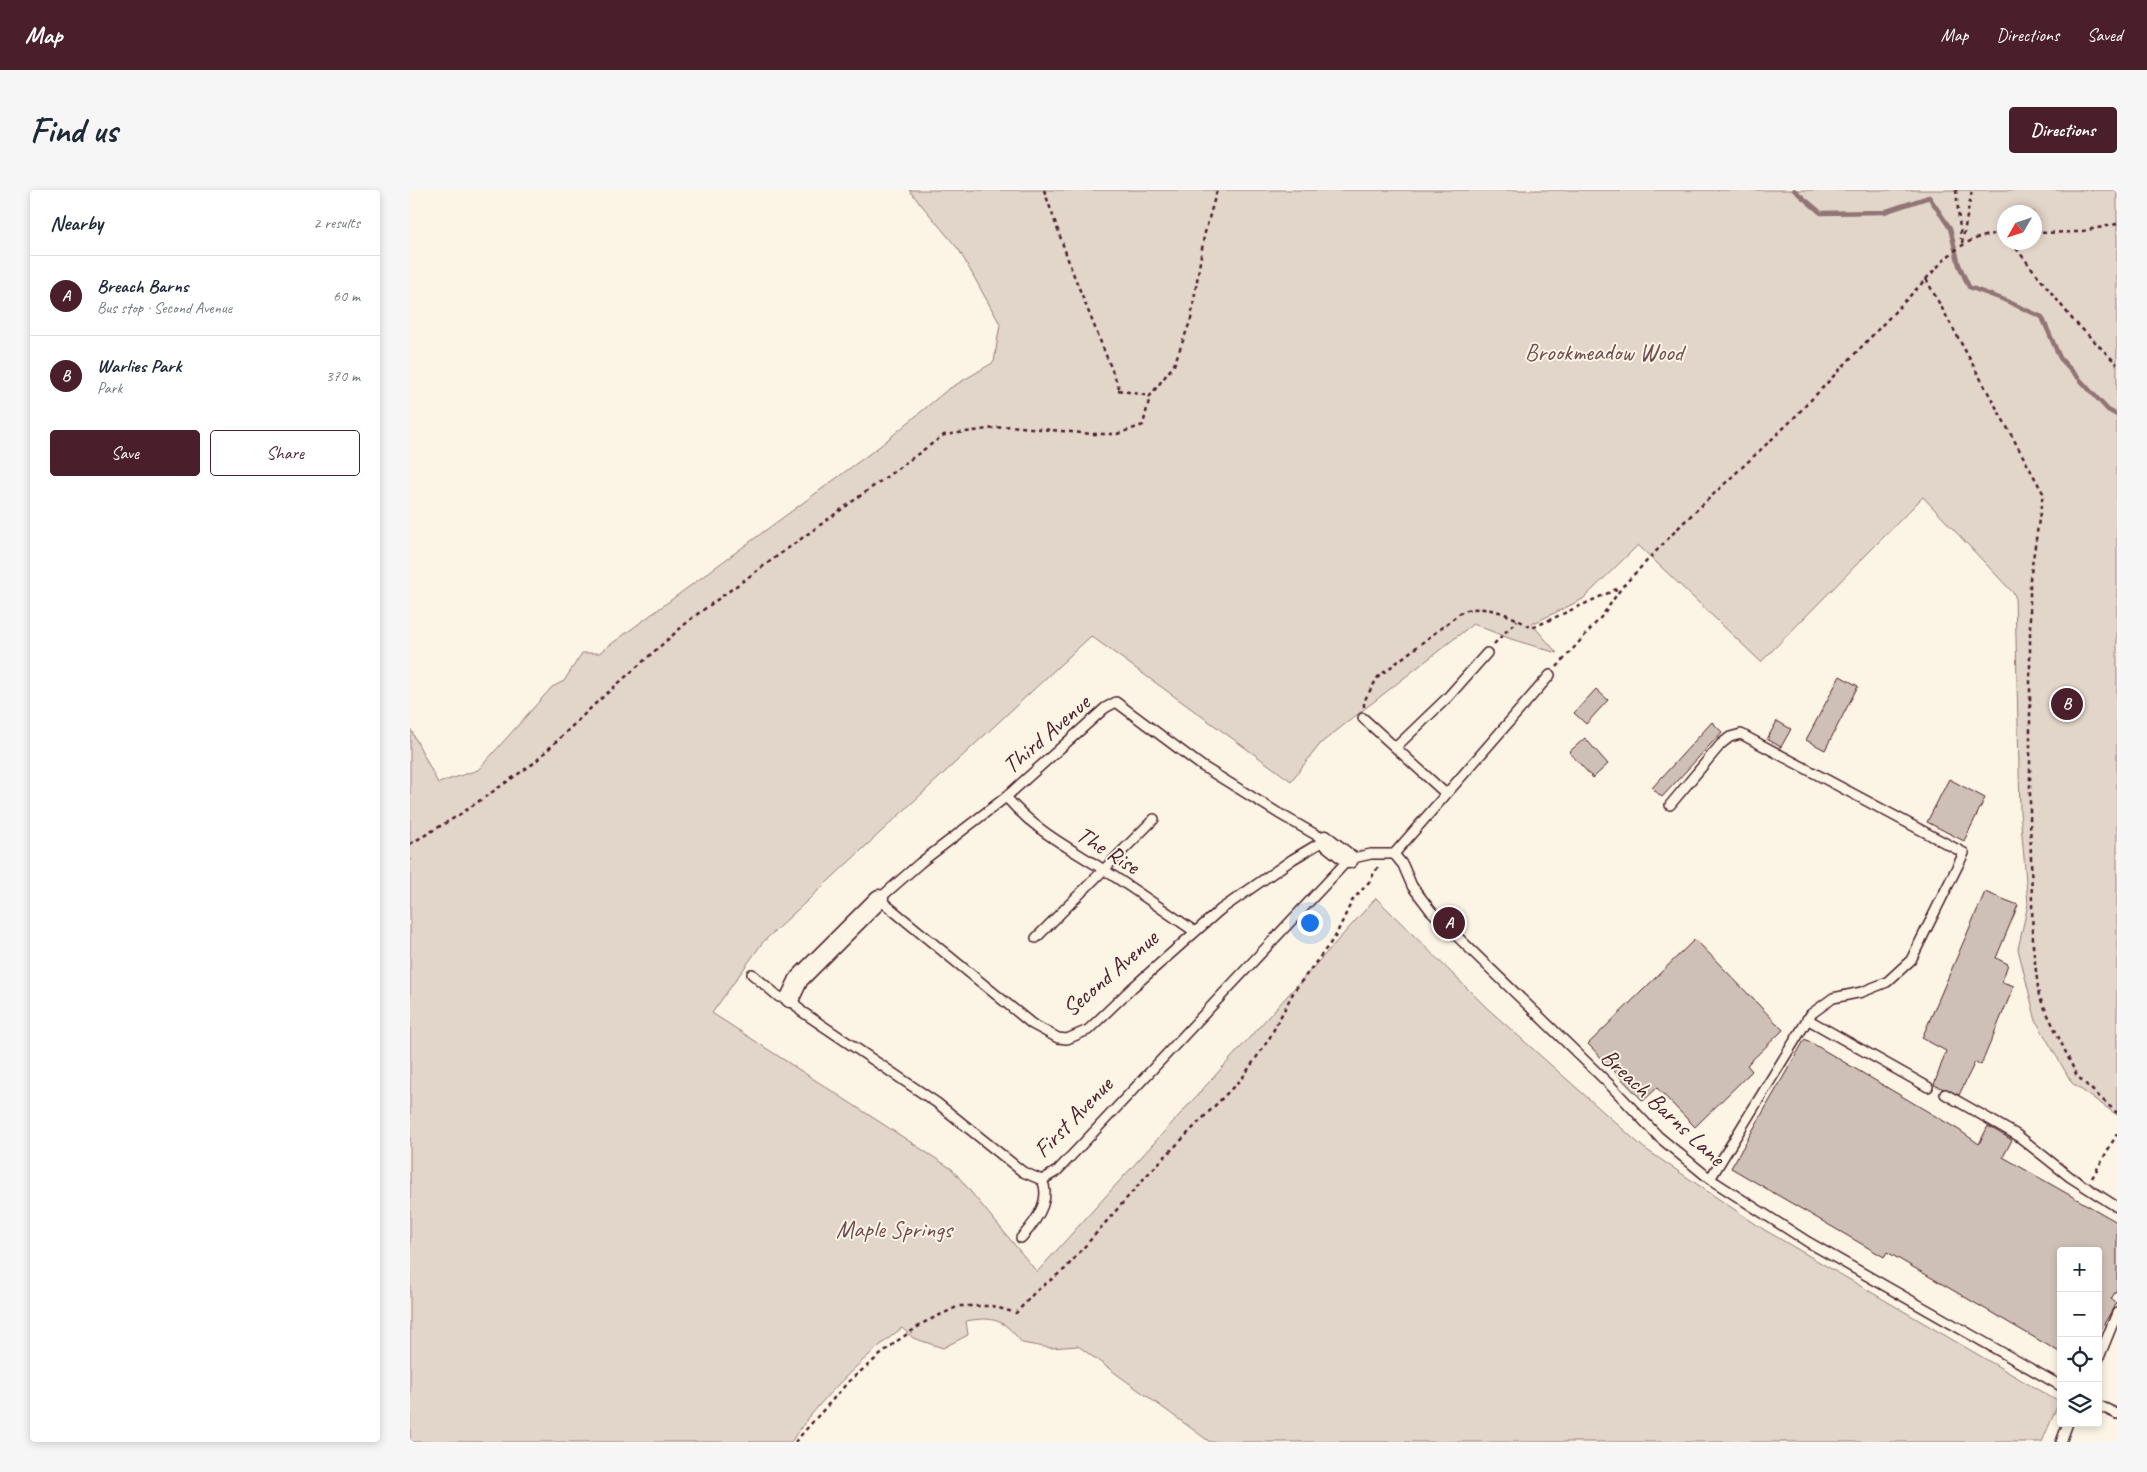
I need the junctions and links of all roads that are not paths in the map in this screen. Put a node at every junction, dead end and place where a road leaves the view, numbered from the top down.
1 (1487, 653) dead end
2 (1550, 675) road end
3 (1363, 718) road end
4 (1396, 747) junction
5 (1445, 793) junction
6 (1006, 797) junction
7 (1670, 806) dead end
8 (1154, 819) dead end
9 (1325, 840) junction
10 (1394, 854) junction
11 (1349, 859) junction
12 (1102, 869) junction
13 (879, 899) junction
14 (1194, 931) junction
15 (1036, 938) dead end
16 (752, 974) dead end
17 (790, 998) junction
18 (1807, 1020) junction
19 (1928, 1087) dead end
20 (1945, 1094) dead end
21 (1710, 1179) junction
22 (1042, 1180) junction
23 (2117, 1207) edge
24 (1021, 1238) dead end
25 (2117, 1313) edge
26 (2102, 1350) edge
27 (2057, 1384) edge
28 (2102, 1407) edge
29 (2117, 1414) edge
30 (2067, 1427) edge
31 (2061, 1442) edge

1 - 4 lane
2 - 5 lane
3 - 4 lane
4 - 5 lane
5 - 10 lane
6 - 9 lane, Third Avenue
6 - 12 lane, The Rise
6 - 13 lane, Third Avenue
7 - 18 lane
8 - 12 lane
9 - 11 street
9 - 14 lane, Second Avenue
10 - 11 lane
10 - 21 lane, Breach Barns Lane
11 - 22 lane, First Avenue
12 - 14 lane, The Rise
12 - 15 lane
13 - 14 lane, Second Avenue
13 - 17 street
16 - 17 lane, First Avenue
17 - 22 lane, First Avenue
18 - 19 lane
18 - 21 lane
20 - 23 lane
21 - 27 lane, Breach Barns Lane
22 - 24 lane
25 - 26 lane
28 - 29 lane
30 - 31 lane

